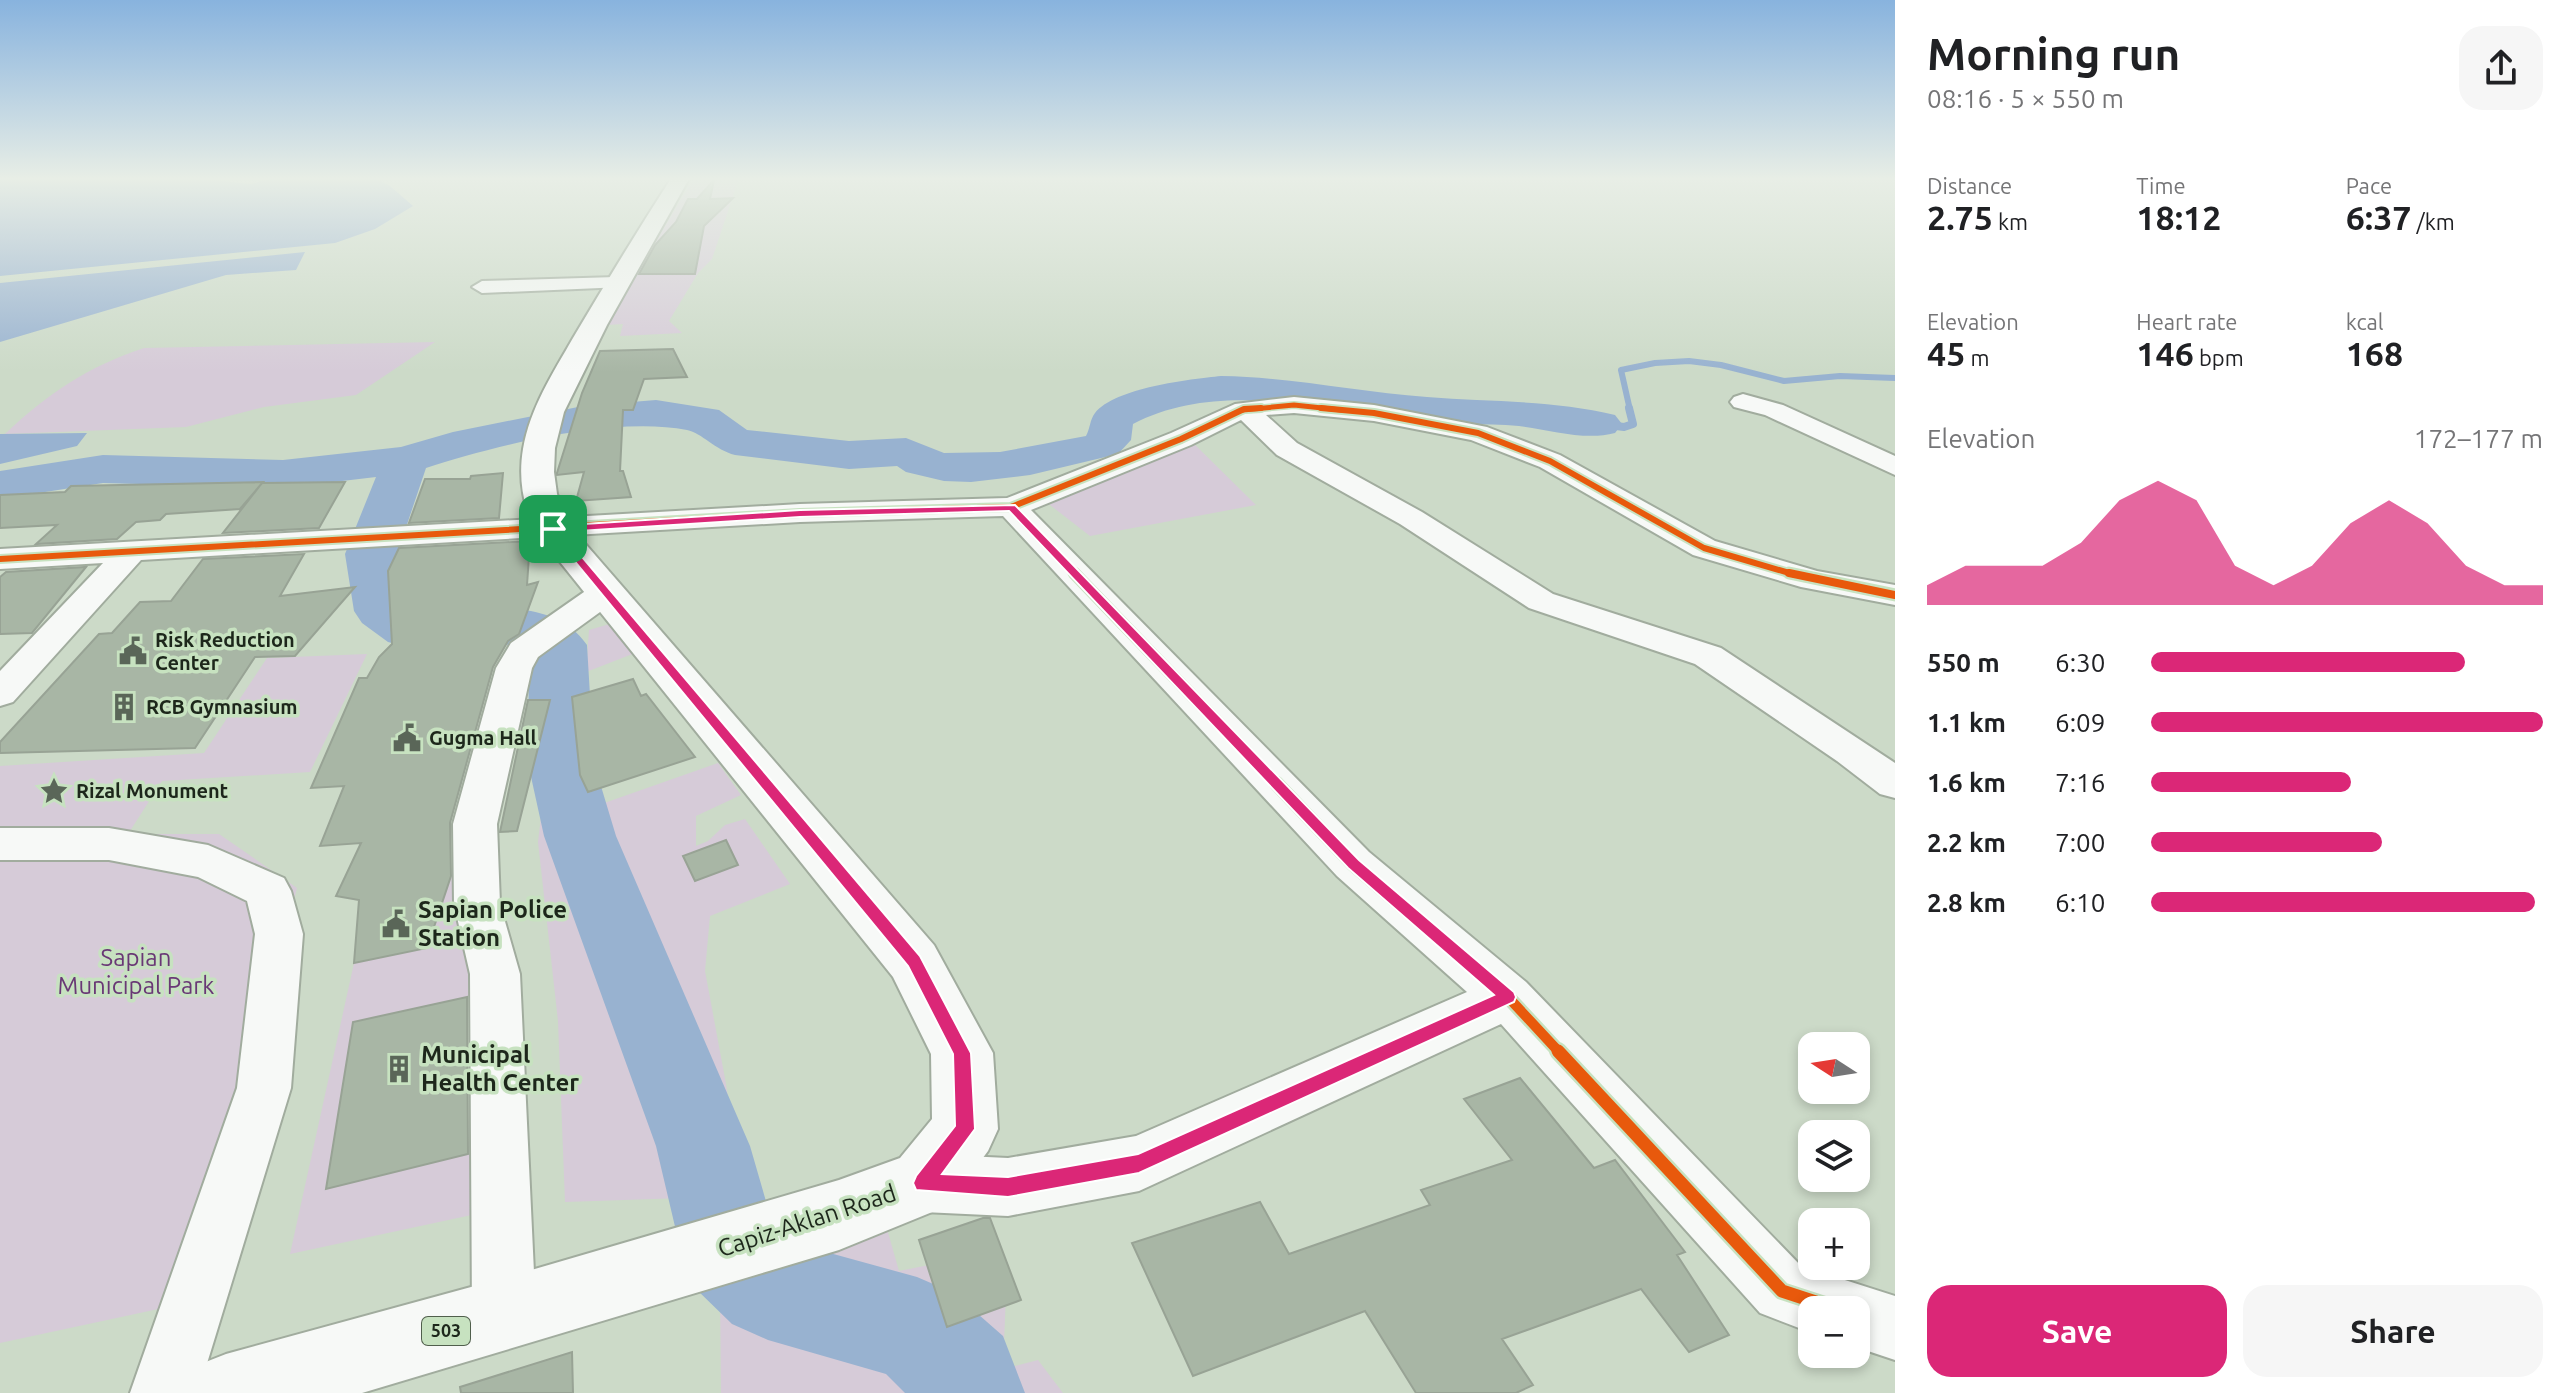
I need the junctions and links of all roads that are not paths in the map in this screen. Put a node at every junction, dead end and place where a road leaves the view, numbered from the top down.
1 (641, 242) edge
2 (616, 283) junction
3 (482, 287) dead end
4 (1743, 402) dead end
5 (1244, 409) junction
6 (1895, 467) edge
7 (1011, 507) junction
8 (553, 529) junction
9 (131, 552) junction
10 (0, 559) edge
11 (1895, 595) edge
12 (590, 603) junction
13 (0, 694) edge
14 (1895, 784) edge
15 (0, 844) edge
16 (1508, 997) junction
17 (923, 1183) junction
18 (1798, 1296) edge
19 (504, 1315) junction
20 (1870, 1320) edge
21 (1895, 1328) edge
22 (164, 1393) edge
23 (226, 1393) edge

1 - 2 main road, Capiz-Aklan Road
2 - 3 street
2 - 8 main road, Capiz-Aklan Road
4 - 6 street
5 - 7 street
5 - 11 street
5 - 14 street
7 - 8 street
7 - 16 street
8 - 9 street
8 - 12 main road, Capiz-Aklan Road
9 - 10 street
9 - 13 street
12 - 17 main road, Capiz-Aklan Road
12 - 19 street
15 - 22 street
16 - 17 street
16 - 18 street
17 - 19 main road, Capiz-Aklan Road / 503
19 - 23 main road, Capiz-Aklan Road / 503
20 - 21 street

